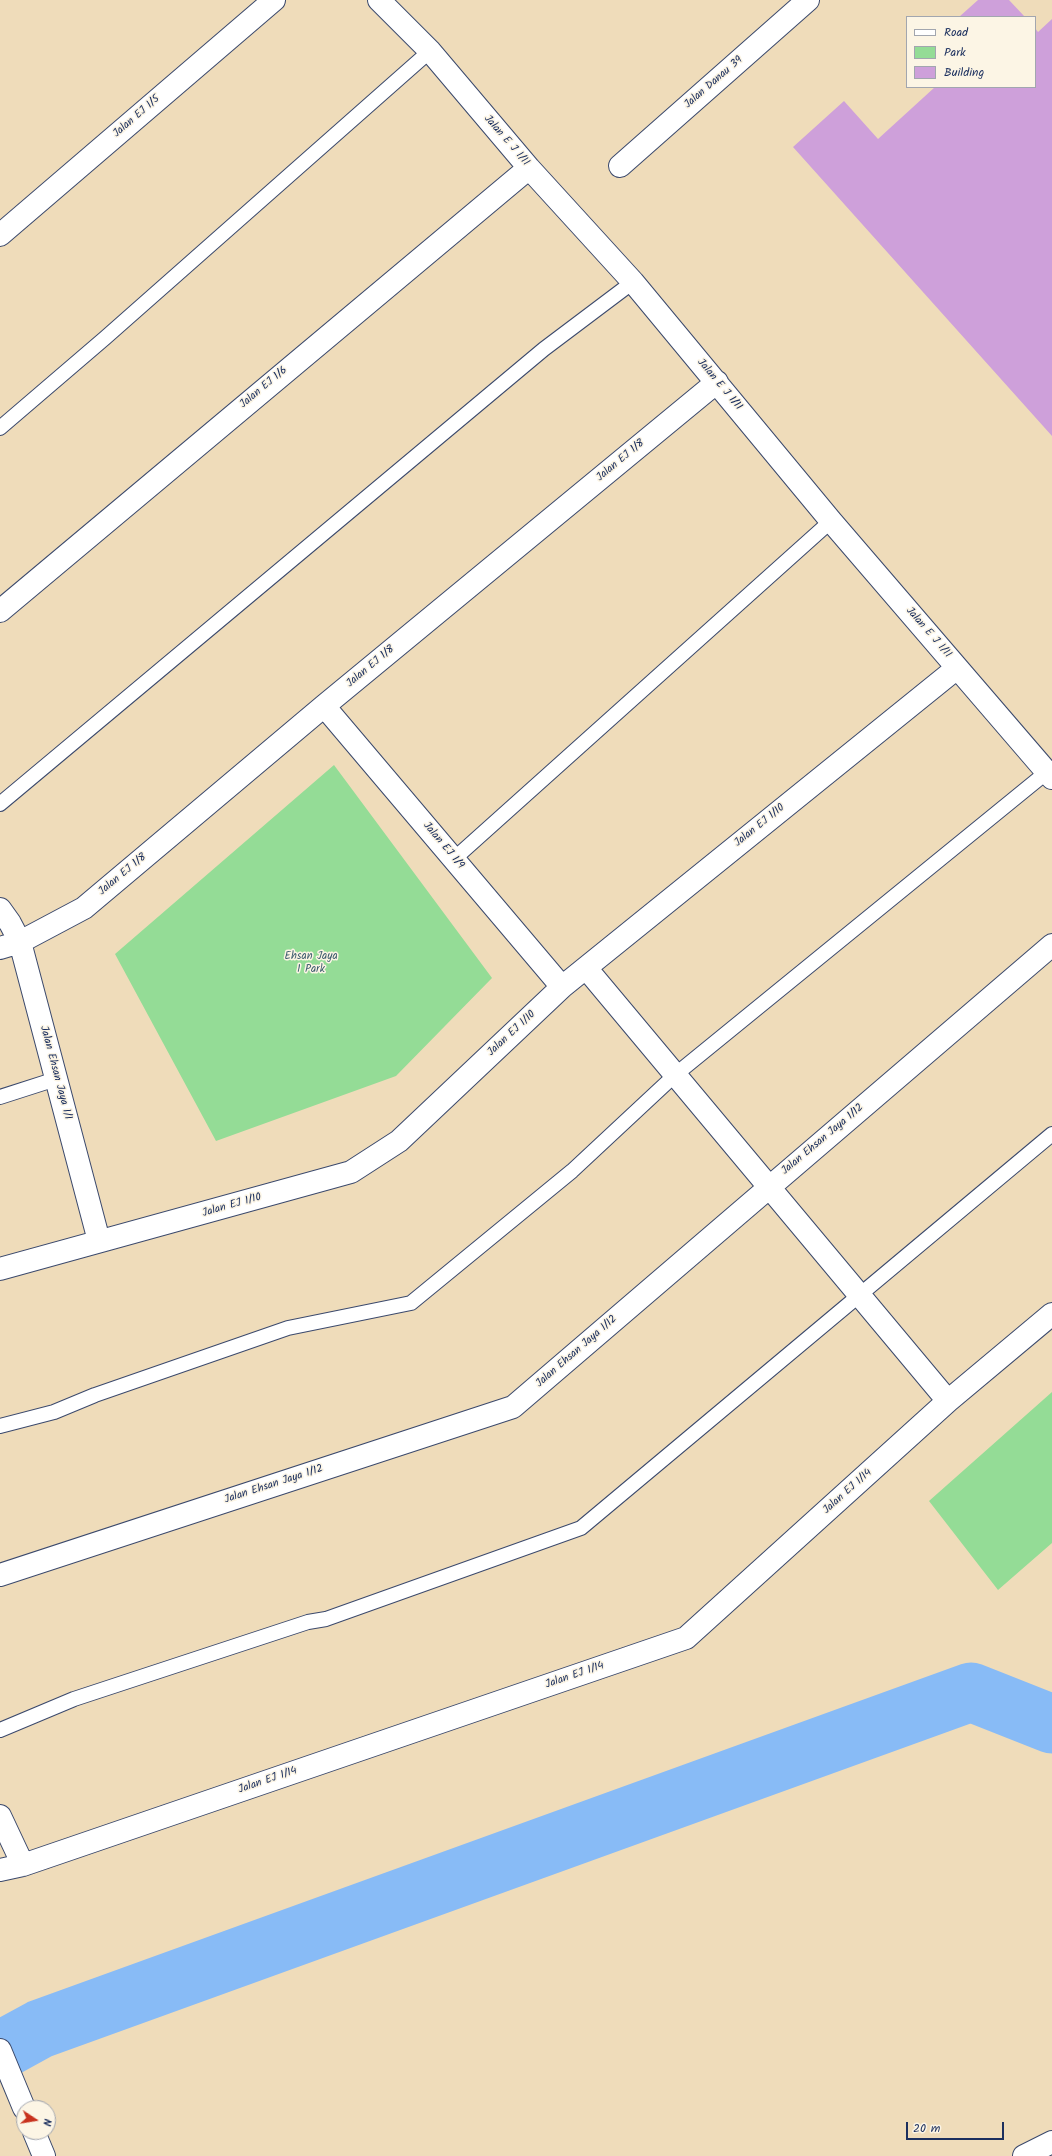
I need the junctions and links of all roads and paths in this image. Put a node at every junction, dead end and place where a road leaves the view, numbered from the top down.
1 (274, 0) edge
2 (379, 0) edge
3 (808, 0) edge
4 (430, 51) junction
5 (620, 166) dead end
6 (529, 168) junction
7 (0, 235) edge
8 (633, 282) junction
9 (717, 382) junction
10 (0, 428) edge
11 (831, 521) junction
12 (0, 611) edge
13 (957, 668) junction
14 (324, 706) junction
15 (1049, 775) edge
16 (0, 804) edge
17 (454, 859) junction
18 (0, 909) edge
19 (10, 945) edge
20 (1052, 945) edge
21 (586, 968) junction
22 (562, 987) junction
23 (675, 1075) junction
24 (56, 1078) junction
25 (0, 1097) edge
26 (1052, 1134) edge
27 (768, 1188) junction
28 (99, 1241) junction
29 (0, 1270) edge
30 (858, 1295) junction
31 (1052, 1314) edge
32 (948, 1401) junction
33 (0, 1426) edge
34 (0, 1575) edge
35 (0, 1730) edge
36 (0, 1816) edge
37 (23, 1864) junction
38 (0, 1870) edge
39 (0, 2050) edge
40 (21, 2100) edge
41 (37, 2140) edge
42 (1052, 2142) edge
43 (44, 2156) edge
44 (1024, 2156) edge

1 - 7 street, Jalan EJ 1/5
2 - 4 street, Jalan E J 1/11
3 - 5 street, Jalan Danau 39
4 - 6 street, Jalan E J 1/11
4 - 10 lane
6 - 8 street, Jalan E J 1/11
6 - 12 street, Jalan EJ 1/6
8 - 9 street, Jalan E J 1/11
8 - 16 lane
9 - 11 street, Jalan E J 1/11
9 - 14 street, Jalan EJ 1/8
11 - 13 street, Jalan E J 1/11
11 - 17 lane
13 - 15 street, Jalan E J 1/11
13 - 21 street, Jalan EJ 1/10
14 - 17 street, Jalan EJ 1/9
14 - 19 street, Jalan EJ 1/8
15 - 23 lane
17 - 22 street, Jalan EJ 1/9
18 - 19 street, Jalan Ehsan Jaya 1/1
19 - 24 street, Jalan Ehsan Jaya 1/1
20 - 27 street, Jalan Ehsan Jaya 1/12
21 - 22 street, Jalan EJ 1/10
21 - 23 street
22 - 28 street, Jalan EJ 1/10
23 - 27 street
23 - 33 lane
24 - 25 lane
24 - 28 street, Jalan Ehsan Jaya 1/1
26 - 30 lane
27 - 30 street
27 - 34 street, Jalan Ehsan Jaya 1/12
28 - 29 street, Jalan EJ 1/10
30 - 32 street
30 - 35 lane
31 - 32 street, Jalan EJ 1/14
32 - 37 street, Jalan EJ 1/14
36 - 37 street
37 - 38 street, Jalan EJ 1/14
39 - 40 street
41 - 43 street
42 - 44 street

